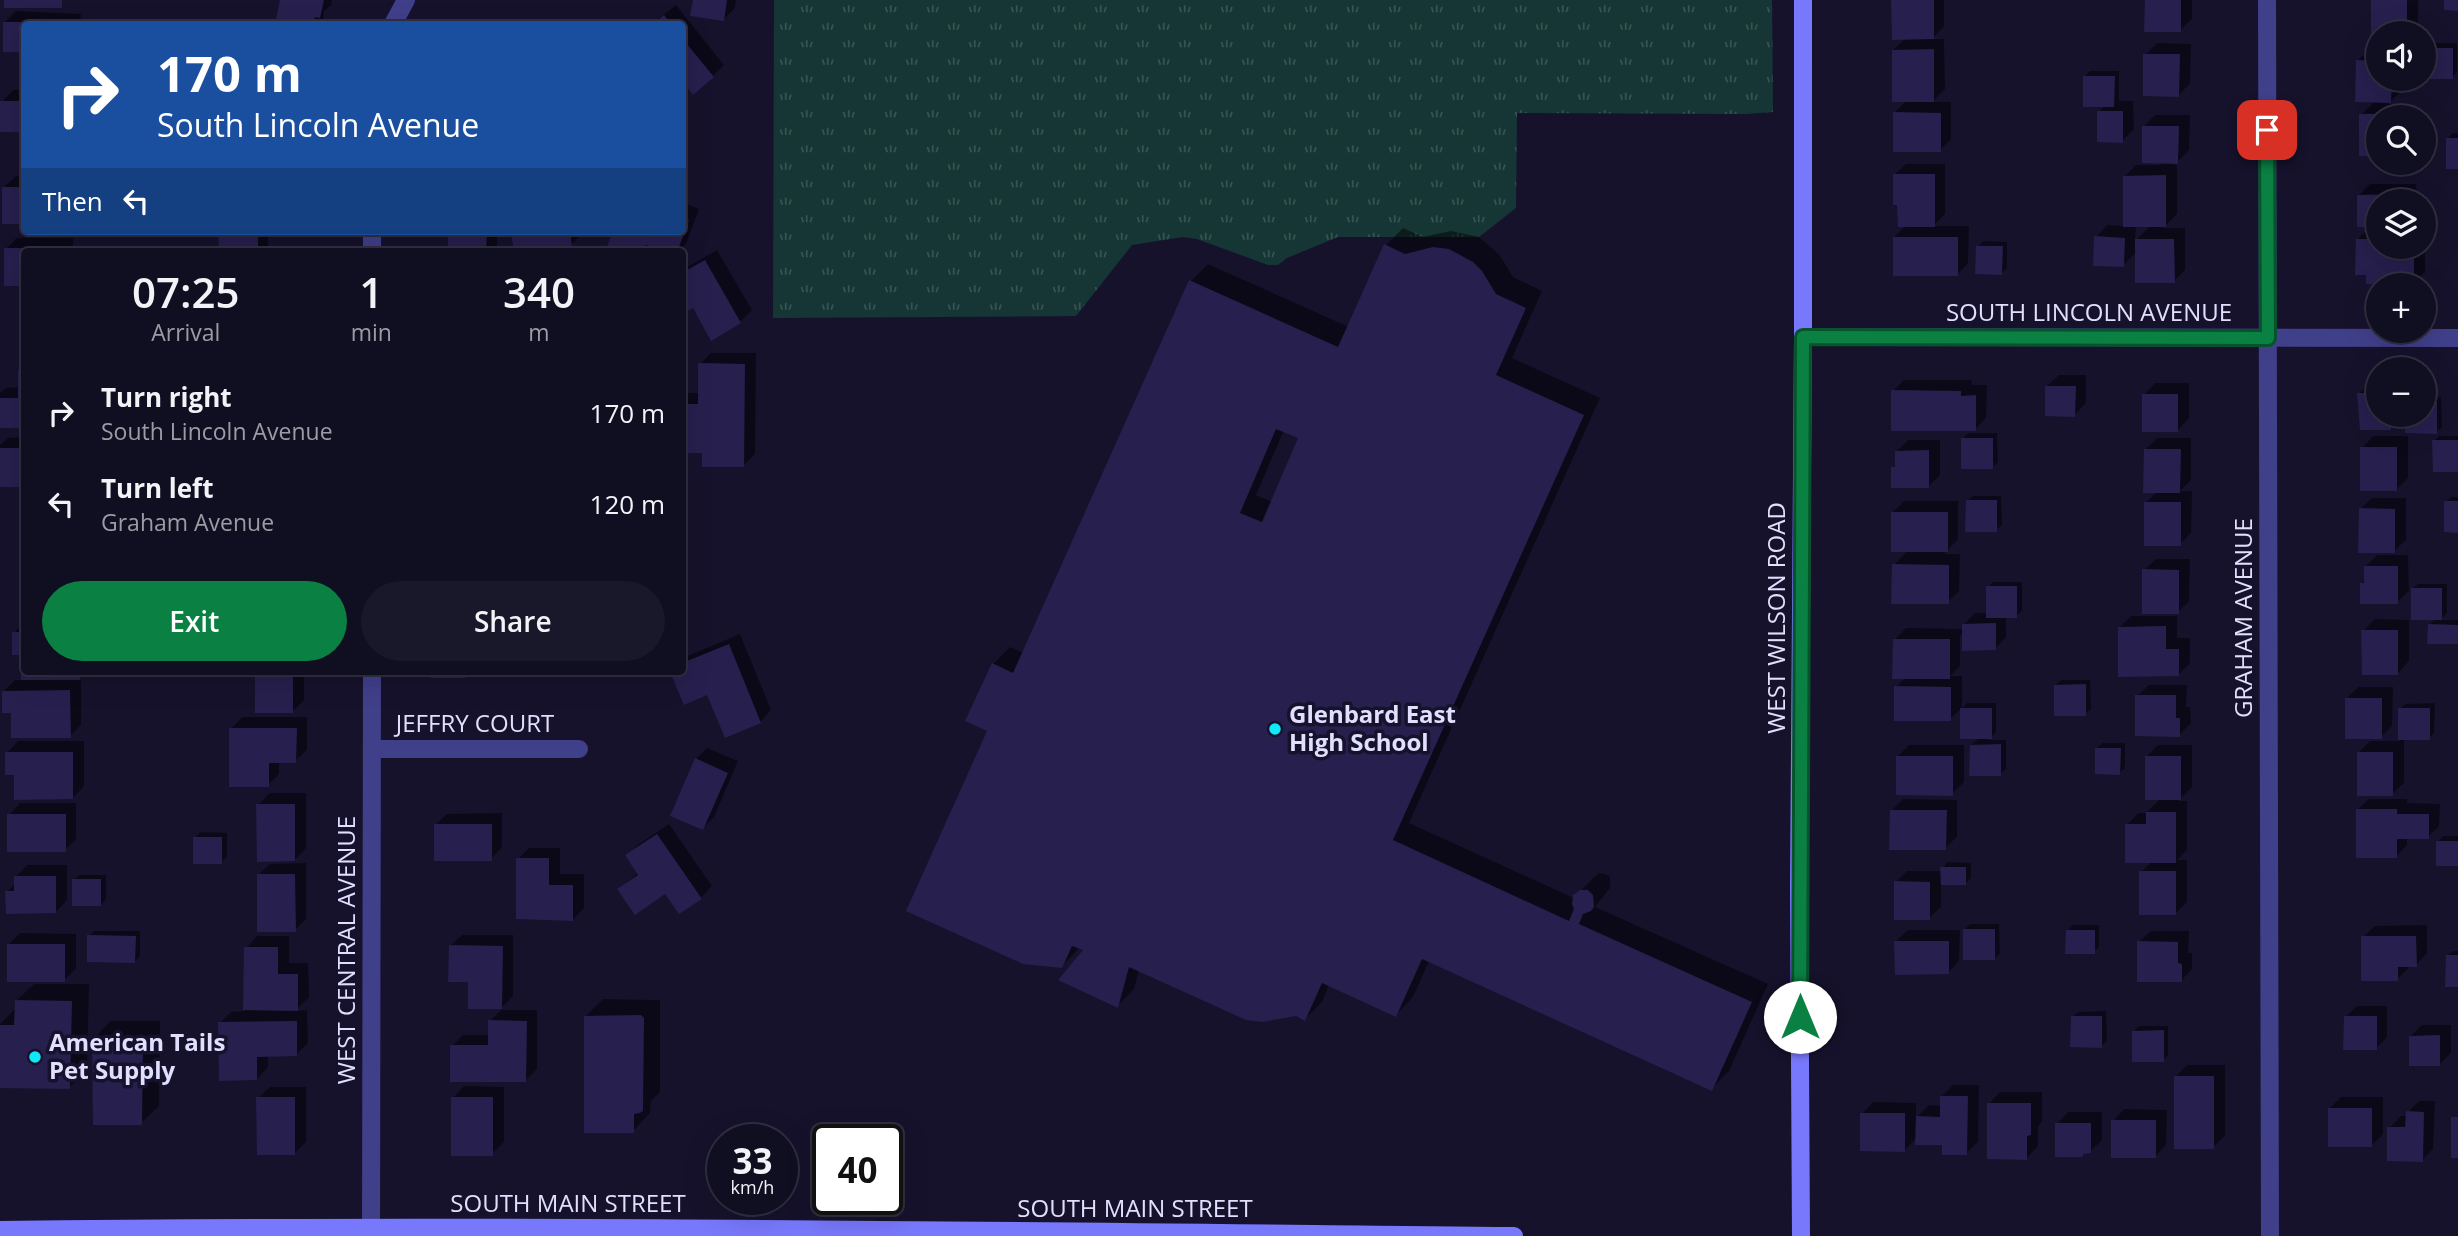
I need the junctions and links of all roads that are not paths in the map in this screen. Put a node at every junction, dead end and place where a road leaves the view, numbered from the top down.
1 (406, 0) edge
2 (1803, 0) edge
3 (2267, 0) edge
4 (395, 21) edge
5 (1803, 337) junction
6 (2268, 338) junction
7 (2458, 338) edge
8 (372, 675) edge
9 (373, 749) junction
10 (579, 749) dead end
11 (0, 1230) edge
12 (371, 1232) edge
13 (1386, 1235) edge
14 (1514, 1236) edge
15 (1801, 1236) edge
16 (2270, 1236) edge

1 - 4 street
2 - 5 main road, WEST WILSON ROAD
3 - 6 street, GRAHAM AVENUE
5 - 6 street, SOUTH LINCOLN AVENUE
5 - 15 main road, WEST WILSON ROAD
6 - 7 street, SOUTH LINCOLN AVENUE
6 - 16 street, GRAHAM AVENUE
8 - 9 street, WEST CENTRAL AVENUE
9 - 10 street, JEFFRY COURT
9 - 12 street, WEST CENTRAL AVENUE
11 - 12 main road, SOUTH MAIN STREET
12 - 13 main road, SOUTH MAIN STREET
13 - 14 main road, SOUTH MAIN STREET

